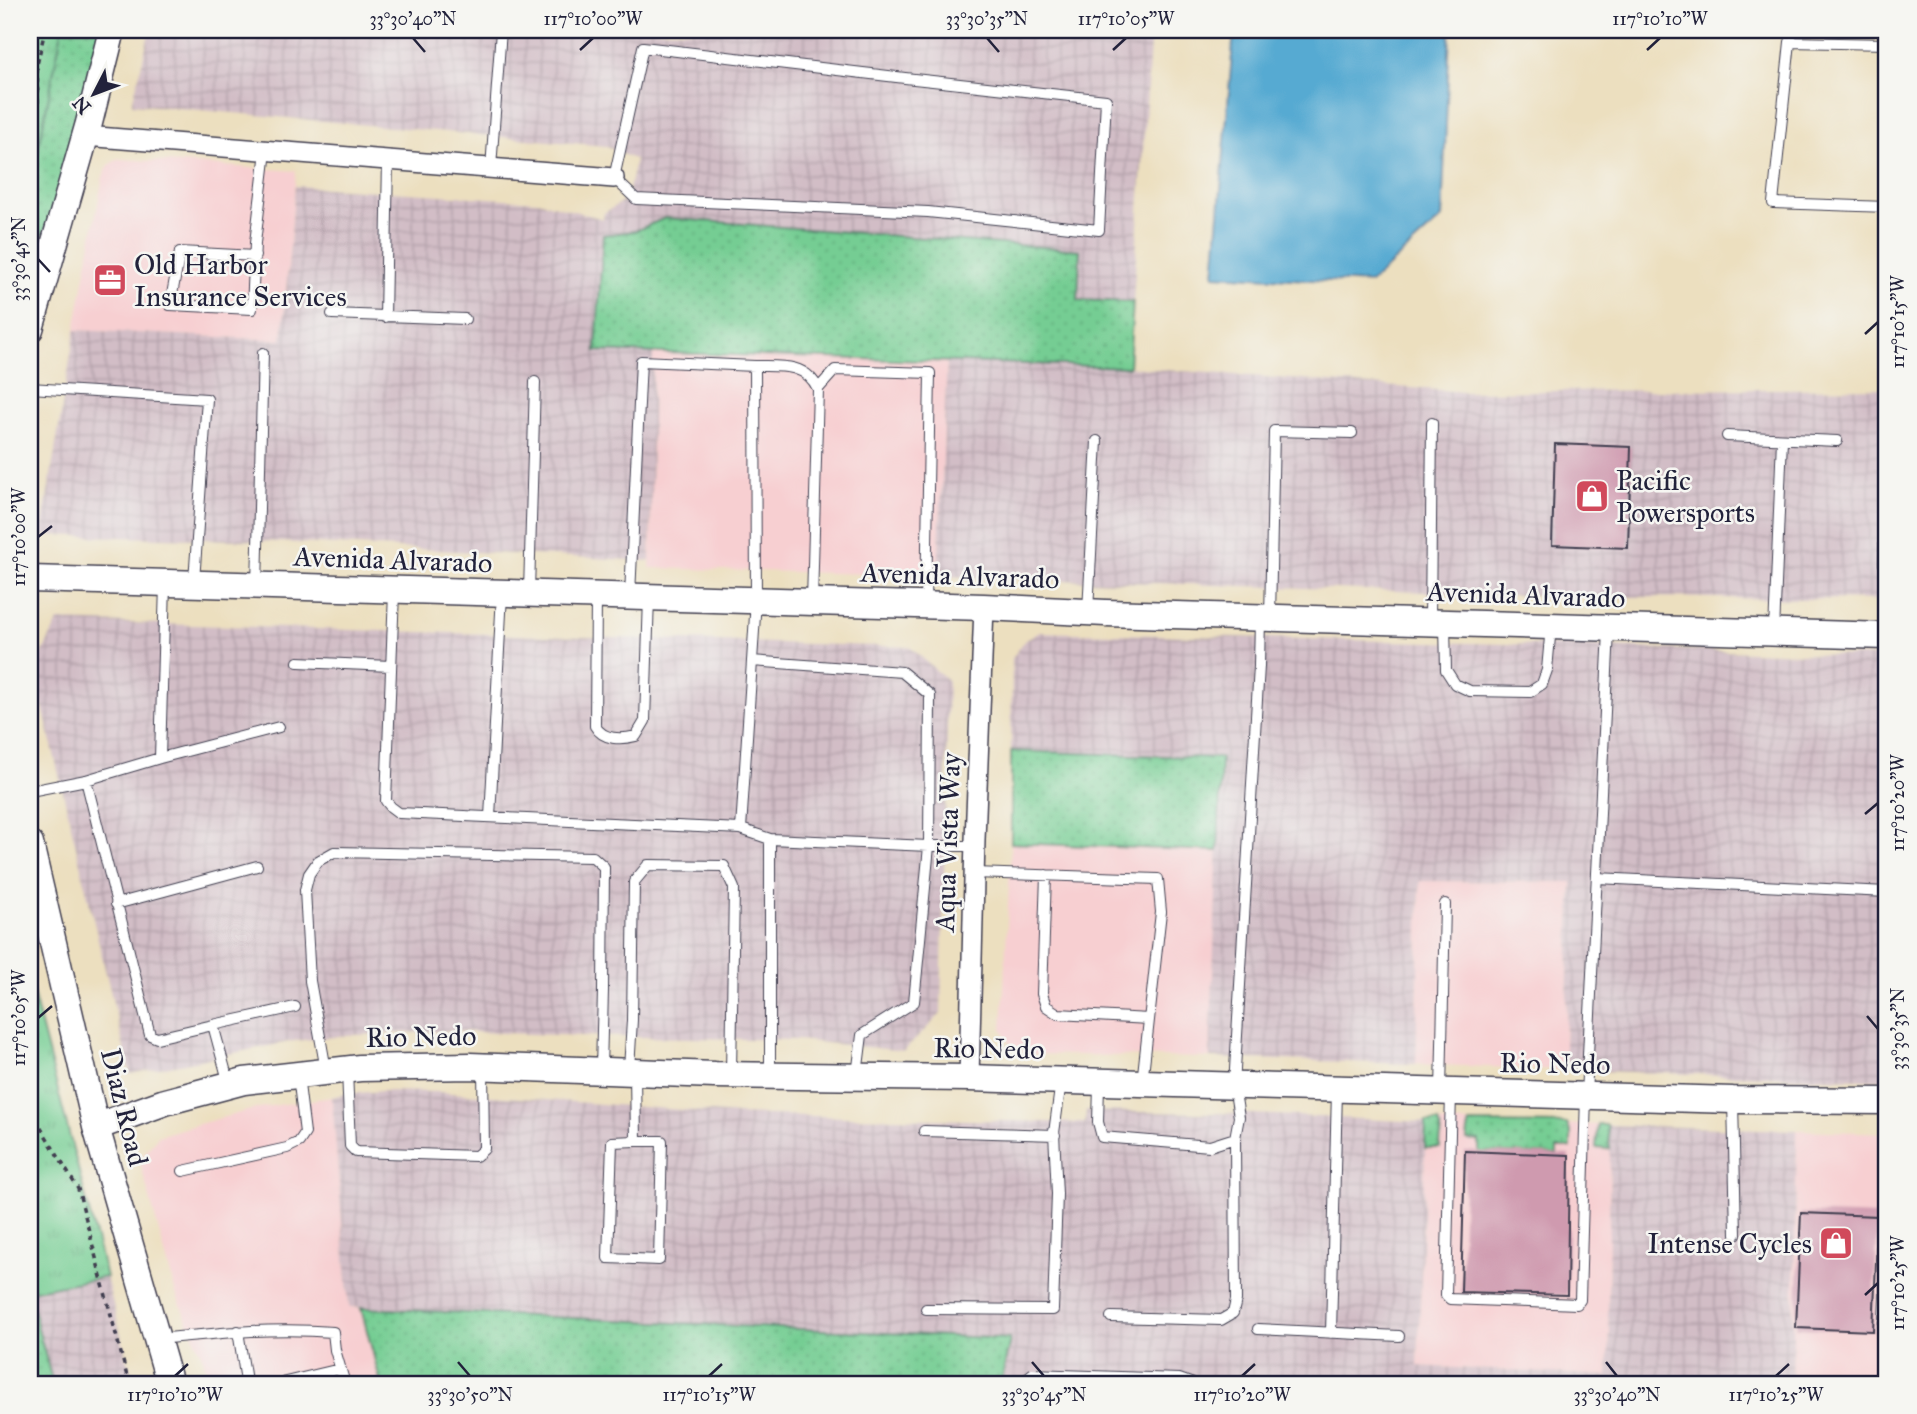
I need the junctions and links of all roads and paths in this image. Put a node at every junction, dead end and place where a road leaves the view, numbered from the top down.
1 (45, 30) edge
2 (112, 30) edge
3 (501, 30) edge
4 (1887, 44) edge
5 (85, 136) junction
6 (30, 142) edge
7 (266, 151) junction
8 (388, 160) junction
9 (491, 168) junction
10 (614, 178) junction
11 (1887, 207) edge
12 (255, 256) junction
13 (332, 314) dead end
14 (385, 317) junction
15 (465, 319) dead end
16 (30, 329) edge
17 (263, 353) dead end
18 (755, 366) junction
19 (535, 382) dead end
20 (30, 388) edge
21 (818, 389) junction
22 (1432, 424) dead end
23 (1352, 433) dead end
24 (1727, 436) dead end
25 (1782, 439) junction
26 (1097, 441) dead end
27 (1837, 441) dead end
28 (1887, 442) edge
29 (1887, 568) edge
30 (30, 579) edge
31 (164, 584) junction
32 (194, 584) junction
33 (257, 586) junction
34 (394, 590) junction
35 (502, 593) junction
36 (529, 594) junction
37 (596, 596) junction
38 (640, 597) junction
39 (756, 600) junction
40 (812, 602) junction
41 (926, 605) junction
42 (984, 607) junction
43 (1088, 612) junction
44 (1265, 617) junction
45 (1437, 622) junction
46 (1552, 626) junction
47 (1610, 628) junction
48 (1774, 632) junction
49 (1887, 636) edge
50 (752, 661) junction
51 (298, 662) dead end
52 (391, 666) junction
53 (279, 727) dead end
54 (160, 758) junction
55 (86, 780) junction
56 (30, 791) edge
57 (490, 817) junction
58 (741, 829) junction
59 (770, 839) junction
60 (30, 844) edge
61 (929, 846) junction
62 (975, 846) junction
63 (257, 866) dead end
64 (974, 873) junction
65 (1046, 875) junction
66 (1597, 878) junction
67 (1887, 892) edge
68 (116, 904) junction
69 (1445, 904) dead end
70 (295, 1007) dead end
71 (1149, 1019) junction
72 (213, 1025) junction
73 (483, 1067) junction
74 (337, 1070) junction
75 (601, 1071) junction
76 (632, 1072) junction
77 (298, 1075) junction
78 (731, 1075) junction
79 (770, 1075) junction
80 (857, 1077) junction
81 (969, 1078) junction
82 (1061, 1081) junction
83 (1099, 1082) junction
84 (1142, 1083) junction
85 (230, 1085) junction
86 (1234, 1086) junction
87 (1337, 1090) junction
88 (1446, 1092) junction
89 (1586, 1095) junction
90 (1734, 1100) junction
91 (1887, 1101) edge
92 (30, 1110) edge
93 (96, 1127) junction
94 (924, 1131) dead end
95 (1055, 1135) junction
96 (1235, 1138) junction
97 (636, 1141) junction
98 (183, 1171) dead end
99 (1736, 1234) dead end
100 (1887, 1254) edge
101 (926, 1308) dead end
102 (1111, 1317) dead end
103 (1258, 1329) dead end
104 (238, 1331) junction
105 (1331, 1333) junction
106 (1399, 1336) dead end
107 (156, 1340) junction
108 (1883, 1341) dead end
109 (340, 1369) junction
110 (129, 1384) edge
111 (170, 1384) edge
112 (251, 1384) edge
113 (277, 1384) edge
114 (345, 1384) edge
115 (1025, 1384) edge
116 (1193, 1384) edge

1 - 6 path
2 - 5 street
3 - 9 lane
4 - 11 lane
5 - 7 street
5 - 16 street
7 - 8 street
7 - 12 lane
8 - 9 street
8 - 14 lane
9 - 10 street
10 - 10 lane
12 - 12 lane
13 - 14 lane
14 - 15 lane
17 - 33 lane
18 - 21 lane
18 - 38 lane
18 - 39 lane
19 - 36 lane
20 - 32 lane
21 - 40 lane
21 - 41 lane
22 - 45 lane
23 - 44 lane
24 - 25 lane
25 - 27 lane
25 - 48 lane
26 - 43 lane
28 - 29 lane
30 - 31 street, Avenida Alvarado
31 - 32 street, Avenida Alvarado
31 - 54 lane
32 - 33 street, Avenida Alvarado
33 - 34 street, Avenida Alvarado
34 - 35 street, Avenida Alvarado
34 - 52 lane
35 - 36 street, Avenida Alvarado
35 - 57 lane
36 - 37 street, Avenida Alvarado
37 - 38 street, Avenida Alvarado
37 - 38 lane
38 - 39 street, Avenida Alvarado
39 - 40 street, Avenida Alvarado
39 - 50 lane
40 - 41 street, Avenida Alvarado
41 - 42 street, Avenida Alvarado
42 - 43 street, Avenida Alvarado
42 - 62 street, Aqua Vista Way
43 - 44 street, Avenida Alvarado
44 - 45 street, Avenida Alvarado
44 - 86 lane
45 - 46 street, Avenida Alvarado
45 - 46 lane
46 - 47 street, Avenida Alvarado
47 - 48 street, Avenida Alvarado
47 - 66 lane
48 - 49 street, Avenida Alvarado
50 - 58 lane
50 - 61 lane
51 - 52 lane
52 - 57 lane
53 - 54 lane
54 - 55 lane
55 - 56 lane
55 - 68 lane
57 - 58 lane
58 - 59 lane
59 - 61 lane
59 - 79 lane
60 - 93 street, Diaz Road
61 - 62 lane
61 - 80 lane
62 - 64 street, Aqua Vista Way
63 - 68 lane
64 - 65 lane
64 - 81 street, Aqua Vista Way
65 - 71 lane
65 - 71 lane
66 - 67 lane
66 - 89 lane
68 - 72 lane
69 - 88 lane
70 - 72 lane
71 - 84 lane
72 - 85 lane
73 - 74 street, Rio Nedo
73 - 74 lane
73 - 75 street, Rio Nedo
74 - 75 lane
74 - 77 street, Rio Nedo
75 - 76 street, Rio Nedo
76 - 78 street, Rio Nedo
76 - 78 lane
76 - 97 lane
77 - 85 street, Rio Nedo
77 - 98 lane
78 - 79 street, Rio Nedo
79 - 80 street, Rio Nedo
80 - 81 street, Rio Nedo
81 - 82 street, Rio Nedo
82 - 83 street, Rio Nedo
82 - 95 lane
83 - 84 street, Rio Nedo
83 - 96 lane
84 - 86 street, Rio Nedo
85 - 93 street, Rio Nedo
86 - 87 street, Rio Nedo
86 - 96 lane
87 - 88 street, Rio Nedo
87 - 105 lane
88 - 89 street, Rio Nedo
88 - 89 lane
89 - 90 street, Rio Nedo
90 - 91 street, Rio Nedo
90 - 99 lane
92 - 110 path
93 - 107 street, Diaz Road
94 - 95 lane
95 - 101 lane
96 - 102 lane
97 - 97 lane
100 - 108 lane
103 - 105 lane
104 - 107 lane
104 - 109 lane
104 - 112 lane
105 - 106 lane
107 - 111 street, Diaz Road
109 - 113 lane
109 - 114 lane
115 - 116 lane

